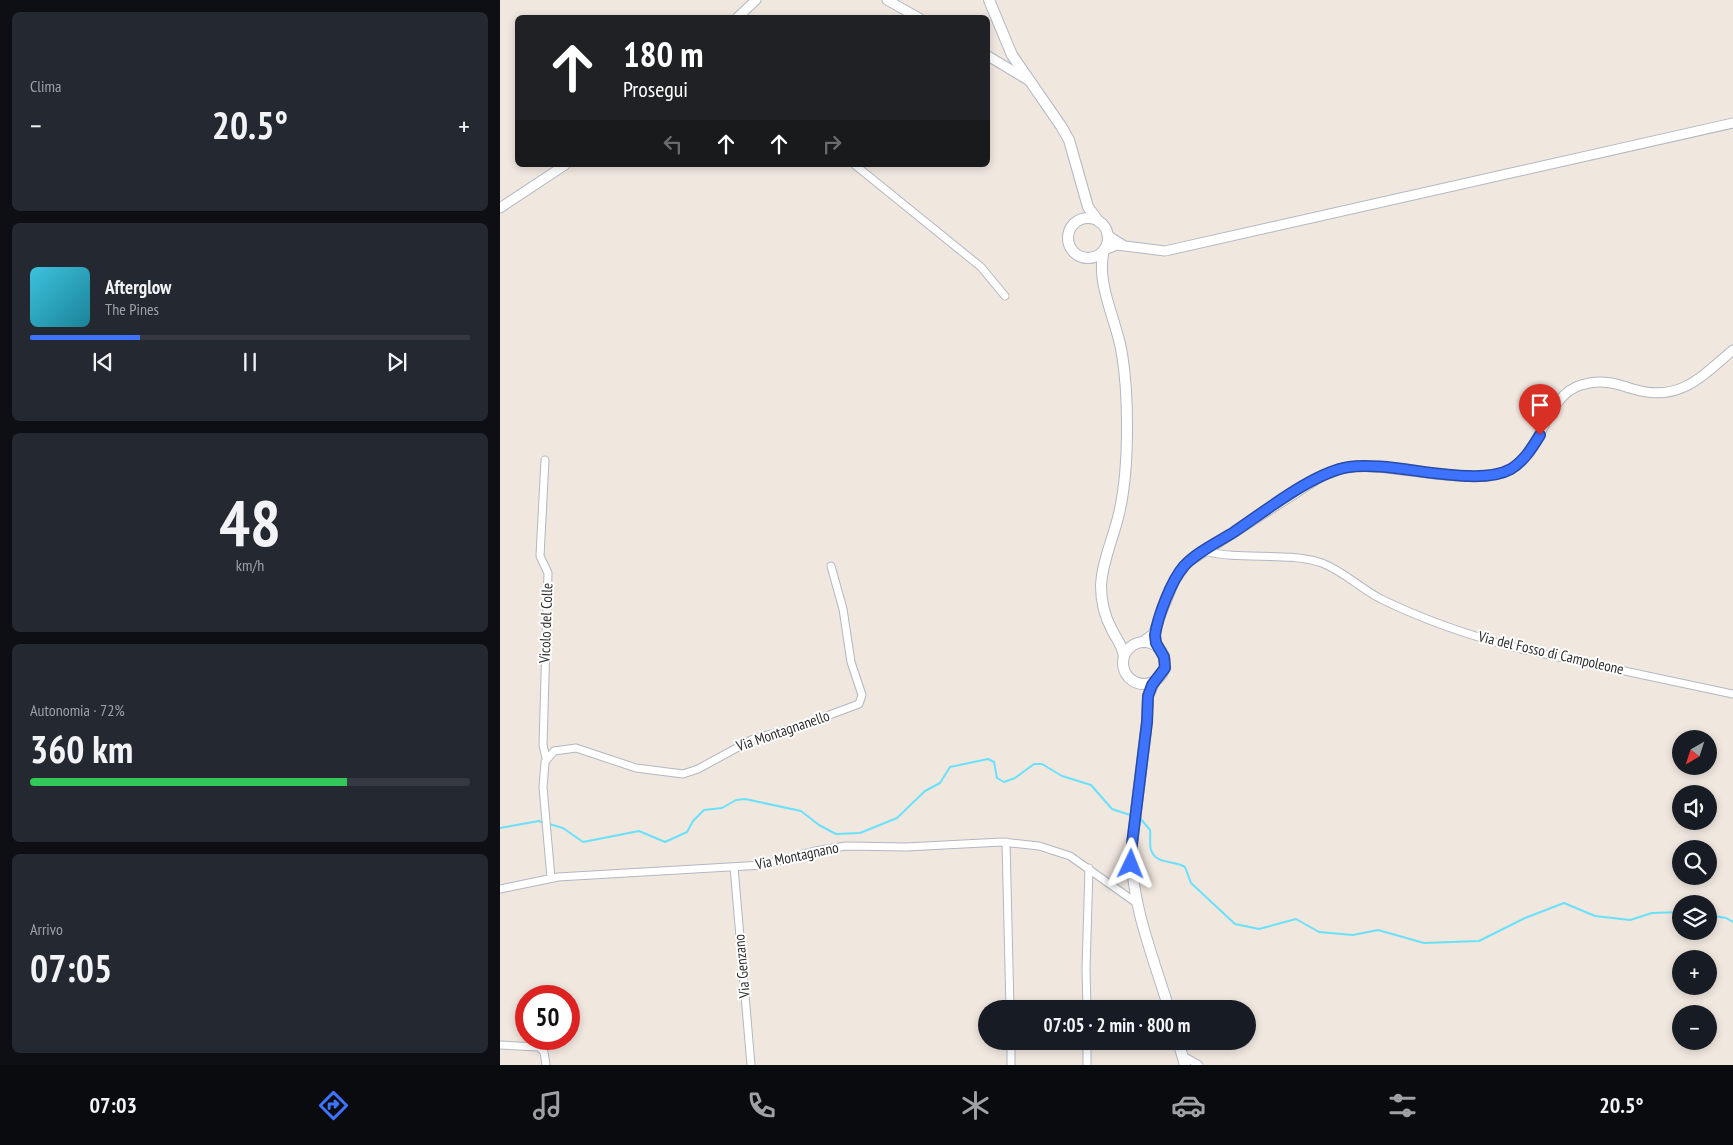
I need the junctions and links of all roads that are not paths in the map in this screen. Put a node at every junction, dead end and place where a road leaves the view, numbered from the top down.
1 (756, 0) edge
2 (887, 0) edge
3 (989, 0) edge
4 (740, 15) edge
5 (914, 15) edge
6 (990, 57) edge
7 (1033, 85) junction
8 (1733, 123) edge
9 (562, 167) edge
10 (857, 167) edge
11 (1085, 194) junction
12 (500, 208) edge
13 (1080, 220) junction
14 (1098, 222) junction
15 (1107, 235) junction
16 (1126, 246) junction
17 (1104, 250) junction
18 (1084, 258) junction
19 (1104, 283) junction
20 (1005, 296) dead end
21 (1733, 350) edge
22 (545, 460) dead end
23 (1204, 551) junction
24 (831, 566) dead end
25 (1156, 628) junction
26 (1117, 638) junction
27 (1138, 643) junction
28 (1158, 647) junction
29 (1124, 658) junction
30 (1155, 681) junction
31 (1135, 682) junction
32 (1733, 694) edge
33 (1148, 706) junction
34 (546, 758) junction
35 (1006, 842) junction
36 (734, 867) junction
37 (1089, 868) junction
38 (551, 878) junction
39 (500, 889) edge
40 (1138, 904) junction
41 (1010, 1000) edge
42 (1087, 1000) edge
43 (1166, 1000) edge
44 (500, 1045) edge
45 (1010, 1050) edge
46 (1087, 1050) edge
47 (1184, 1060) edge
48 (546, 1065) edge
49 (751, 1065) edge
50 (1011, 1065) edge
51 (1087, 1065) edge
52 (1199, 1065) edge

1 - 4 street
2 - 5 street
3 - 7 main road
6 - 7 street
7 - 11 main road
8 - 16 street
9 - 12 street
10 - 20 street
11 - 13 main road
11 - 14 main road
13 - 14 main road
13 - 18 main road
14 - 15 main road
15 - 16 street
15 - 17 main road
16 - 17 street
17 - 18 main road
17 - 19 main road
18 - 19 main road
19 - 26 main road
21 - 23 street
22 - 34 street, Vicolo del Colle
23 - 25 street
23 - 32 street, Via del Fosso di Campoleone
24 - 34 street, Via Montagnanello
25 - 27 street
25 - 28 street
26 - 27 main road
26 - 29 main road
27 - 28 main road
27 - 29 main road
28 - 30 main road
29 - 31 main road
30 - 31 main road
30 - 33 main road
31 - 33 main road
33 - 40 main road
34 - 38 street
35 - 36 street, Via Montagnano
35 - 37 street, Via Montagnano
35 - 41 street
36 - 38 street, Via Montagnano
36 - 49 street, Via Genzano
37 - 40 street, Via Montagnano
37 - 42 street
38 - 39 street, Via Montagnano
40 - 43 main road
44 - 48 street
45 - 50 street
46 - 51 street
47 - 52 street

